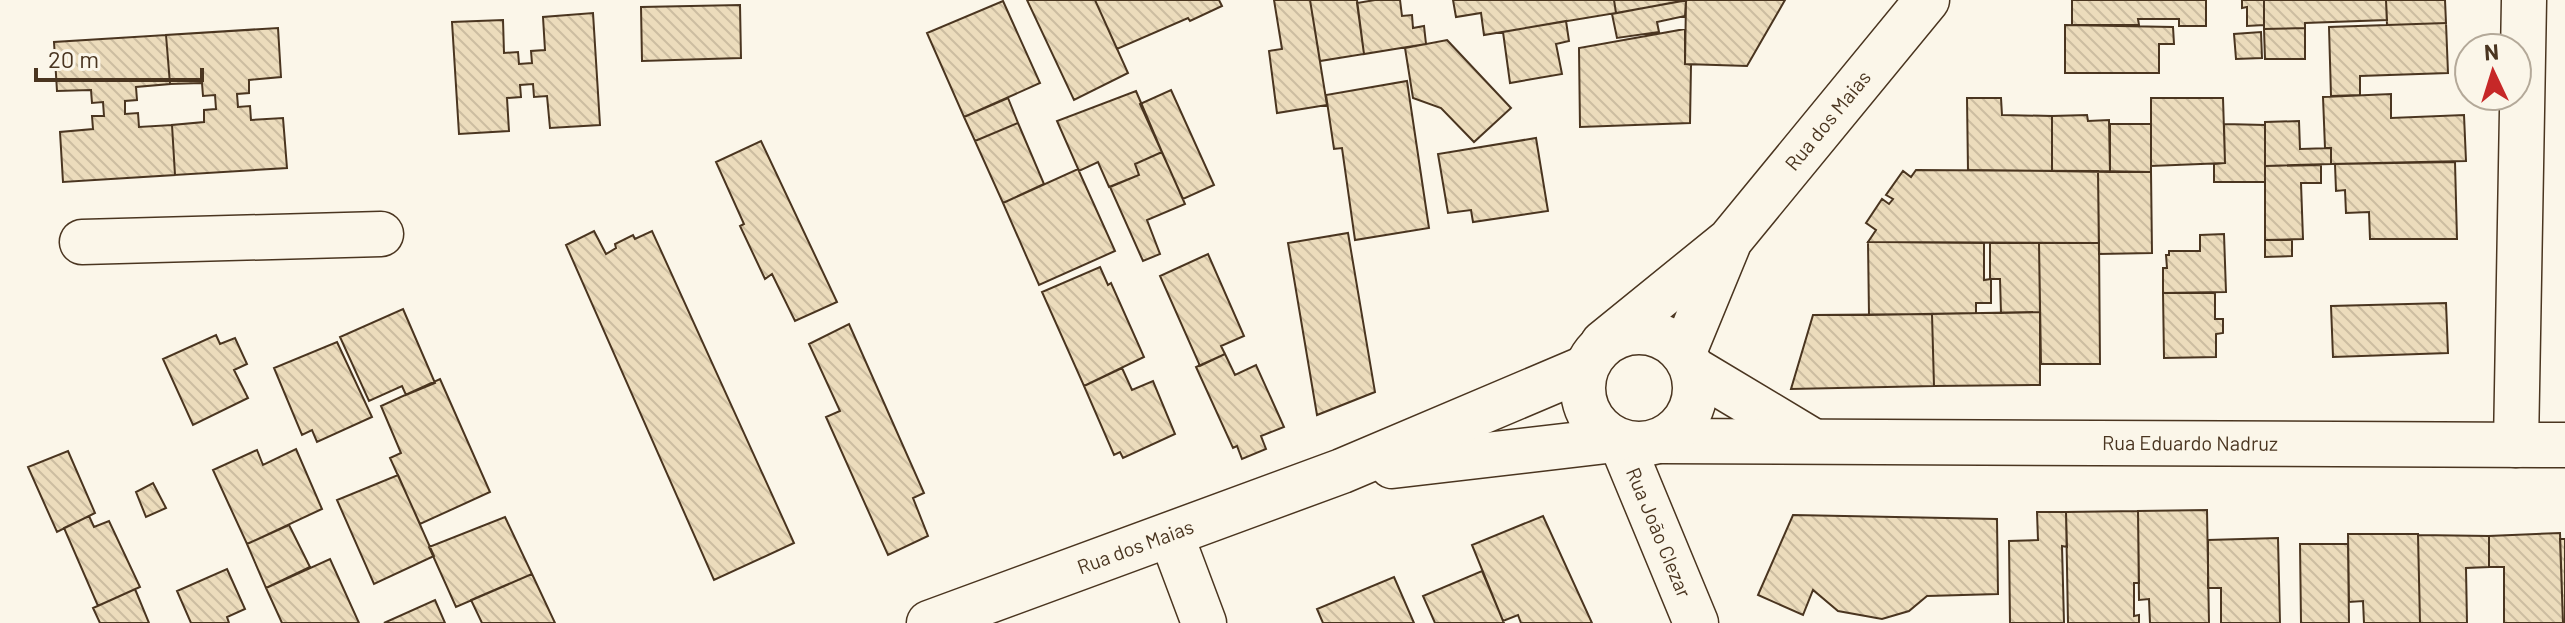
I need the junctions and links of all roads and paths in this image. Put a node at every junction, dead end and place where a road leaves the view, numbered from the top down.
1 (1927, 0) edge
2 (2524, 0) edge
3 (381, 234) dead end
4 (1730, 240) junction
5 (82, 242) dead end
6 (1594, 356) junction
7 (1688, 361) junction
8 (1633, 441) junction
9 (1815, 442) junction
10 (2516, 445) junction
11 (2565, 445) edge
12 (1342, 471) junction
13 (1171, 535) junction
14 (929, 623) edge
15 (1204, 623) edge
16 (1696, 623) edge

1 - 4 main road, Rua dos Maias
2 - 10 main road
3 - 5 main road
4 - 6 main road, Rua dos Maias
4 - 7 main road, Rua dos Maias
6 - 7 main road
6 - 8 main road
6 - 12 main road, Rua dos Maias
7 - 8 main road
7 - 9 main road
8 - 9 main road, Rua Eduardo Nadruz
8 - 12 main road, Rua dos Maias
8 - 16 main road, Rua João Clezar
9 - 10 main road, Rua Eduardo Nadruz
10 - 11 main road, Rua Eduardo Nadruz
12 - 13 main road, Rua dos Maias
13 - 14 main road, Rua dos Maias
13 - 15 main road

